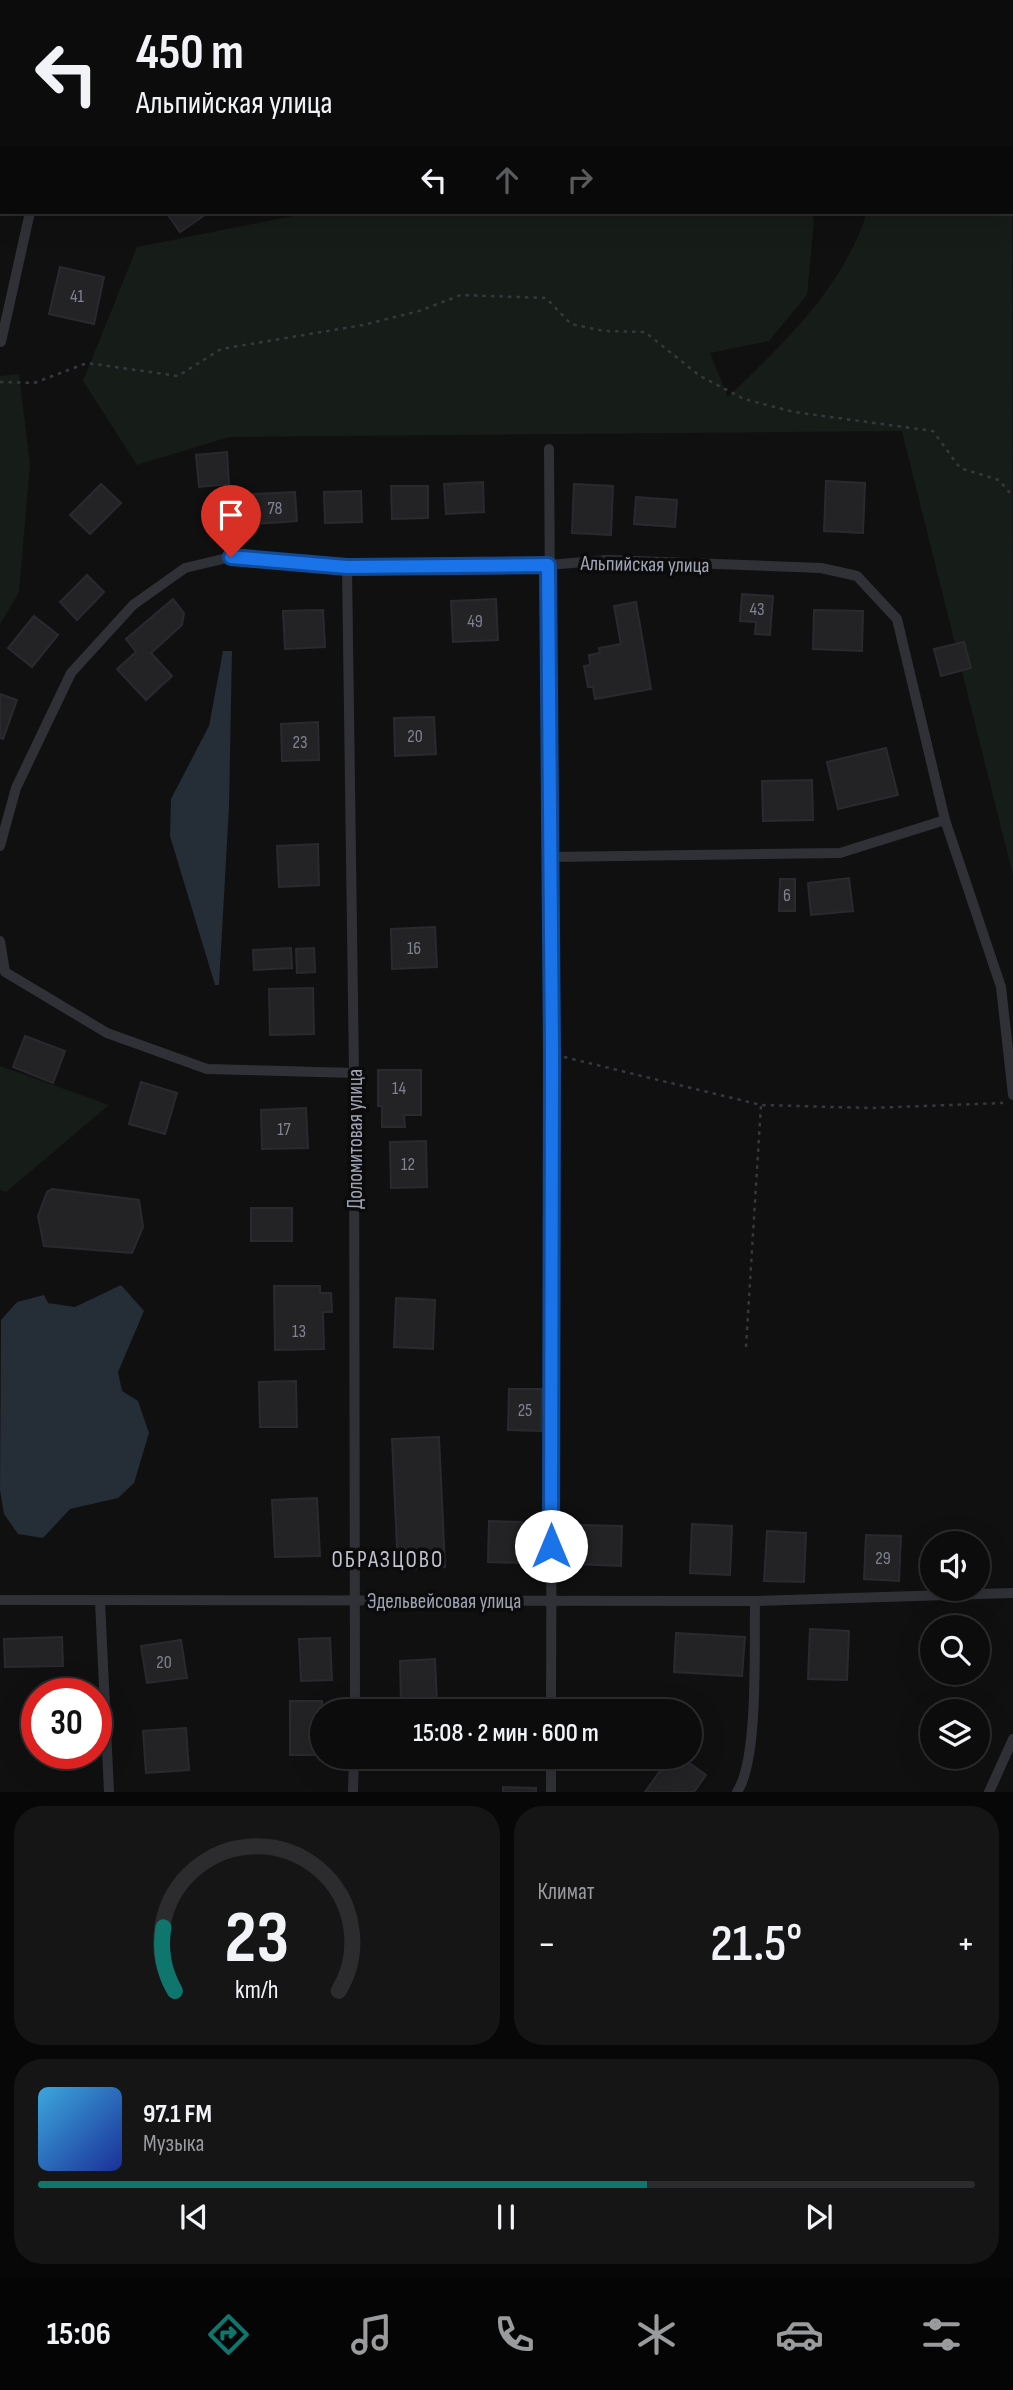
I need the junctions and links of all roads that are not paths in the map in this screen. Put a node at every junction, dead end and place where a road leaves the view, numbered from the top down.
1 (30, 214) edge
2 (1, 342) edge
3 (549, 449) dead end
4 (548, 565) junction
5 (347, 567) junction
6 (945, 820) junction
7 (0, 846) edge
8 (551, 857) junction
9 (0, 940) edge
10 (354, 1073) junction
11 (1013, 1095) edge
12 (1013, 1593) edge
13 (0, 1600) edge
14 (551, 1600) junction
15 (100, 1601) junction
16 (356, 1601) junction
17 (755, 1601) junction
18 (355, 1699) edge
19 (551, 1699) edge
20 (1013, 1739) edge
21 (354, 1769) edge
22 (551, 1769) edge
23 (109, 1791) edge
24 (353, 1791) edge
25 (551, 1791) edge
26 (737, 1791) edge
27 (989, 1791) edge

1 - 2 street
3 - 4 street
4 - 5 street, Альпийская улица
4 - 6 street, Альпийская улица
4 - 8 street
5 - 7 street, Альпийская улица
5 - 10 street, Доломитовая улица
6 - 8 street
6 - 11 street, Альпийская улица
8 - 14 street
9 - 10 street
10 - 16 street, Доломитовая улица
12 - 17 street, Эдельвейсовая улица
13 - 15 street, Эдельвейсовая улица
14 - 16 street, Эдельвейсовая улица
14 - 17 street, Эдельвейсовая улица
14 - 19 street
15 - 16 street, Эдельвейсовая улица
15 - 23 street
16 - 18 street, Доломитовая улица
17 - 26 street
20 - 27 street
21 - 24 street
22 - 25 street

